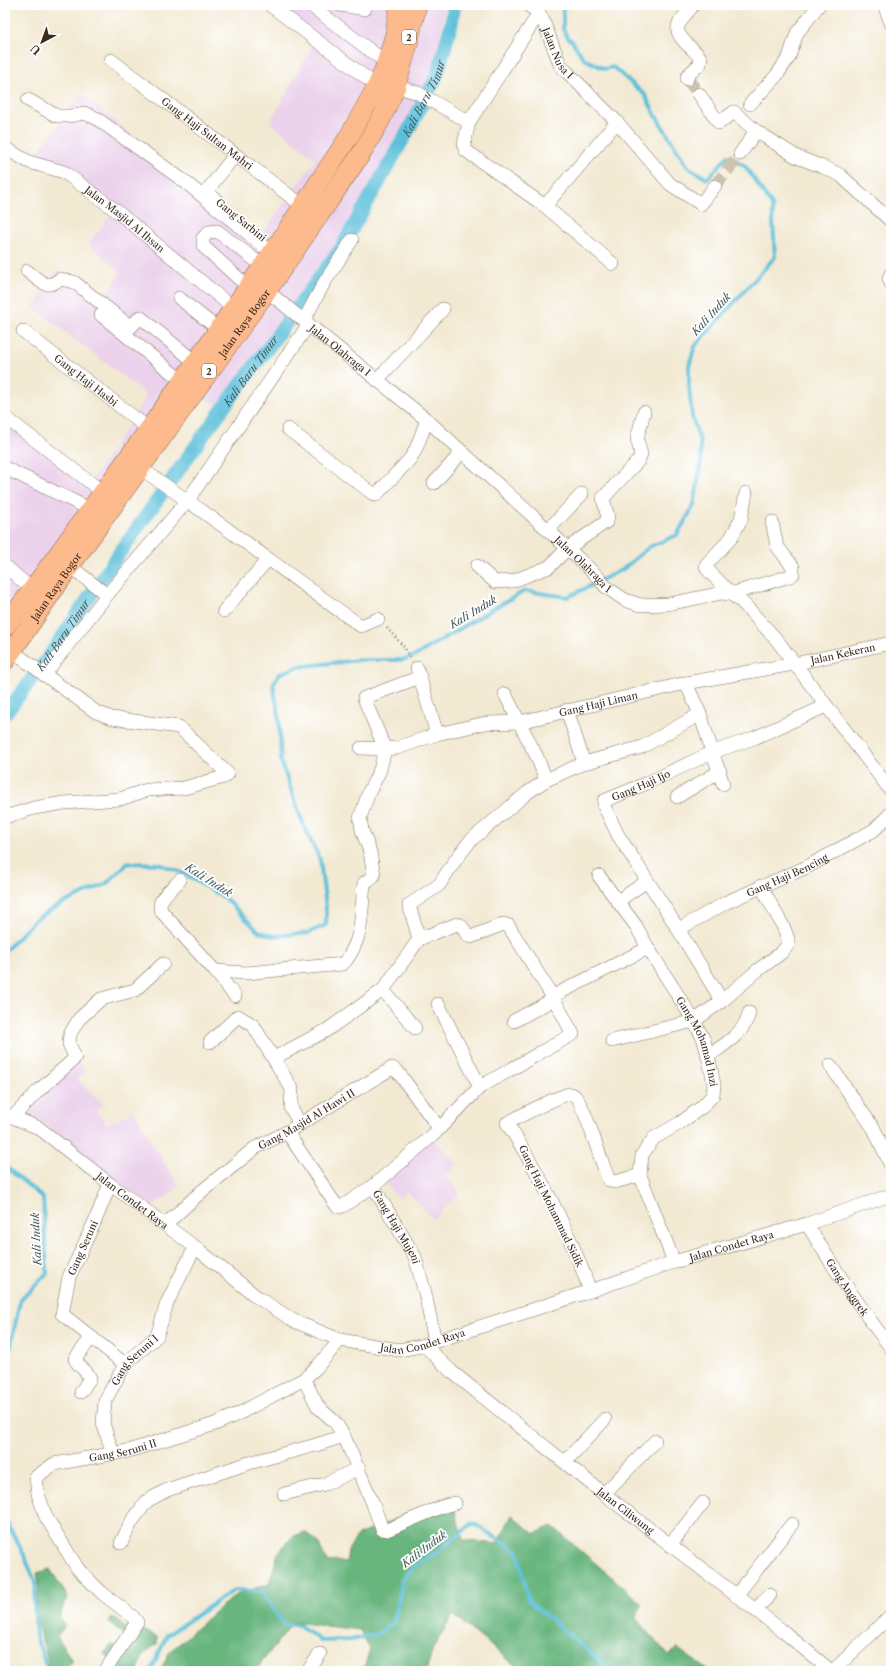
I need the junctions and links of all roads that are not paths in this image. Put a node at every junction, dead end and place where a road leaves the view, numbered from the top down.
1 (270, 5) edge
2 (310, 5) edge
3 (332, 5) edge
4 (340, 5) edge
5 (365, 5) edge
6 (399, 5) edge
7 (417, 5) edge
8 (528, 5) edge
9 (693, 5) edge
10 (819, 5) edge
11 (884, 5) edge
12 (539, 13) junction
13 (330, 20) junction
14 (891, 23) edge
15 (111, 60) dead end
16 (390, 75) junction
17 (687, 79) dead end
18 (699, 94) tunnel mouth
19 (28, 100) dead end
20 (750, 104) dead end
21 (469, 122) junction
22 (617, 122) junction
23 (756, 131) junction
24 (5, 148) edge
25 (740, 154) tunnel mouth
26 (235, 155) junction
27 (715, 186) tunnel mouth
28 (303, 206) junction
29 (545, 206) junction
30 (891, 222) edge
31 (352, 240) dead end
32 (270, 255) junction
33 (613, 264) dead end
34 (27, 270) dead end
35 (891, 274) edge
36 (891, 284) edge
37 (248, 287) junction
38 (267, 291) junction
39 (179, 298) dead end
40 (233, 308) junction
41 (443, 309) dead end
42 (98, 313) dead end
43 (305, 321) junction
44 (218, 329) junction
45 (23, 331) dead end
46 (195, 362) junction
47 (377, 380) junction
48 (182, 381) junction
49 (644, 412) dead end
50 (5, 418) edge
51 (427, 420) junction
52 (149, 429) junction
53 (288, 429) dead end
54 (462, 452) junction
55 (5, 468) edge
56 (140, 468) junction
57 (434, 483) dead end
58 (104, 493) junction
59 (746, 493) dead end
60 (582, 494) dead end
61 (188, 500) junction
62 (92, 510) junction
63 (772, 522) dead end
64 (548, 530) junction
65 (568, 548) junction
66 (268, 559) junction
67 (5, 566) edge
68 (70, 566) junction
69 (477, 566) dead end
70 (33, 590) junction
71 (106, 594) junction
72 (731, 594) junction
73 (224, 611) dead end
74 (378, 619) road end
75 (5, 627) edge
76 (891, 644) edge
77 (8, 656) edge
78 (794, 664) junction
79 (39, 671) junction
80 (686, 683) junction
81 (505, 694) dead end
82 (826, 706) junction
83 (567, 710) junction
84 (700, 714) junction
85 (520, 722) junction
86 (437, 734) junction
87 (361, 748) dead end
88 (385, 749) junction
89 (713, 752) junction
90 (584, 763) junction
91 (720, 771) junction
92 (546, 780) junction
93 (723, 784) dead end
94 (891, 791) edge
95 (678, 797) dead end
96 (891, 813) edge
97 (5, 817) edge
98 (599, 876) dead end
99 (180, 880) dead end
100 (647, 881) junction
101 (761, 886) junction
102 (618, 901) junction
103 (679, 929) junction
104 (418, 939) junction
105 (648, 948) junction
106 (163, 964) dead end
107 (215, 971) junction
108 (383, 990) junction
109 (235, 996) dead end
110 (557, 996) junction
111 (722, 1001) junction
112 (438, 1004) dead end
113 (749, 1013) dead end
114 (514, 1021) dead end
115 (694, 1021) junction
116 (415, 1028) dead end
117 (612, 1041) dead end
118 (210, 1042) dead end
119 (708, 1056) junction
120 (274, 1058) junction
121 (830, 1065) dead end
122 (480, 1087) junction
123 (9, 1115) edge
124 (300, 1124) junction
125 (439, 1128) junction
126 (287, 1132) junction
127 (891, 1166) edge
128 (640, 1175) junction
129 (110, 1184) junction
130 (373, 1186) junction
131 (891, 1195) edge
132 (166, 1224) junction
133 (806, 1224) junction
134 (195, 1247) junction
135 (674, 1262) junction
136 (590, 1291) junction
137 (91, 1338) junction
138 (340, 1340) junction
139 (429, 1343) junction
140 (891, 1348) edge
141 (125, 1364) junction
142 (304, 1379) junction
143 (81, 1392) dead end
144 (605, 1419) dead end
145 (344, 1436) junction
146 (655, 1441) dead end
147 (113, 1454) junction
148 (565, 1462) junction
149 (358, 1468) junction
150 (284, 1494) dead end
151 (604, 1494) junction
152 (455, 1503) dead end
153 (703, 1503) dead end
154 (792, 1524) dead end
155 (121, 1543) dead end
156 (670, 1545) junction
157 (770, 1595) dead end
158 (736, 1596) junction
159 (755, 1610) junction
160 (891, 1615) edge
161 (320, 1654) dead end
162 (105, 1671) edge
163 (308, 1671) edge
164 (832, 1671) edge

1 - 16 street
2 - 13 street
3 - 13 street
4 - 5 street
6 - 16 highway, Jalan Raya Bogor / 2
7 - 16 highway, Jalan Raya Bogor / 2
8 - 12 street
9 - 17 street
10 - 20 street
11 - 14 street
12 - 21 street, Jalan Nusa I
12 - 22 street, Jalan Nusa I
13 - 16 street
15 - 26 street, Gang Haji Sultan Mahri
16 - 21 street
16 - 28 highway, Jalan Raya Bogor / 2
16 - 38 highway, Jalan Raya Bogor / 2
18 - 23 street
19 - 32 street
21 - 29 street
22 - 27 street, Jalan Nusa I
22 - 29 street
23 - 25 street
23 - 30 street
24 - 40 street, Jalan Masjid Al Ihsan
26 - 28 street, Gang Haji Sultan Mahri
26 - 32 street, Gang Sarbini
28 - 32 highway, Jalan Raya Bogor / 2
29 - 33 street
31 - 43 street
32 - 37 highway, Jalan Raya Bogor / 2
32 - 37 street
34 - 46 street
35 - 36 street
37 - 40 highway, Jalan Raya Bogor / 2
38 - 43 street, Jalan Olahraga I
38 - 56 highway, Jalan Raya Bogor / 2
39 - 44 street
40 - 44 highway, Jalan Raya Bogor / 2
41 - 47 street
42 - 48 street
43 - 47 street, Jalan Olahraga I
43 - 61 street
44 - 46 highway, Jalan Raya Bogor / 2
45 - 52 street, Gang Haji Hasbi
46 - 48 highway, Jalan Raya Bogor / 2
47 - 51 street, Jalan Olahraga I
48 - 52 highway, Jalan Raya Bogor / 2
49 - 65 street
50 - 58 street
51 - 53 street
51 - 54 street, Jalan Olahraga I
52 - 58 highway, Jalan Raya Bogor / 2
54 - 57 street
54 - 64 street, Jalan Olahraga I
55 - 62 street
56 - 61 street
56 - 68 highway, Jalan Raya Bogor / 2
58 - 62 highway, Jalan Raya Bogor / 2
59 - 72 street
60 - 64 street
61 - 66 street
61 - 71 street
62 - 70 highway, Jalan Raya Bogor / 2
63 - 72 street, Jalan Olahraga I
64 - 65 street, Jalan Olahraga I
65 - 69 street
65 - 72 street, Jalan Olahraga I
66 - 73 street
66 - 74 street
67 - 70 street
68 - 71 street
68 - 77 highway, Jalan Raya Bogor / 2
70 - 75 highway, Jalan Raya Bogor / 2
71 - 79 street
72 - 78 street
76 - 78 street, Jalan Kekeran
77 - 79 street
78 - 80 street, Gang Haji Liman
78 - 82 street
79 - 97 street
80 - 83 street, Gang Haji Liman
80 - 84 street
81 - 85 street
82 - 89 street, Gang Haji Ijo
82 - 94 street
83 - 85 street, Gang Haji Liman
83 - 90 street
84 - 89 street
84 - 90 street
85 - 86 street, Gang Haji Liman
85 - 92 street
86 - 88 street, Gang Haji Liman
86 - 88 street
87 - 88 street, Gang Haji Liman
88 - 107 street
89 - 91 street
89 - 100 street, Gang Haji Ijo
90 - 92 street
91 - 93 street
91 - 95 street
92 - 104 street
96 - 101 street, Gang Haji Bencing
98 - 102 street, Gang Mohamad Inzi
99 - 107 street
100 - 102 street
100 - 103 street, Gang Haji Ijo
101 - 103 street, Gang Haji Bencing
101 - 111 street
102 - 105 street, Gang Mohamad Inzi
103 - 111 street, Gang Haji Ijo
104 - 108 street
104 - 110 street
105 - 110 street
105 - 115 street, Gang Mohamad Inzi
106 - 123 street
107 - 109 street
108 - 116 street
108 - 120 street
110 - 114 street
110 - 122 street, Gang Haji Mujeni
111 - 115 street
112 - 122 street
113 - 119 street
115 - 117 street
115 - 119 street, Gang Mohamad Inzi
118 - 120 street
119 - 128 street, Gang Mohamad Inzi
120 - 124 street
121 - 127 street
122 - 125 street, Gang Haji Mujeni
123 - 129 street, Jalan Condet Raya
124 - 125 street, Gang Masjid Al Hawi II
124 - 126 street, Gang Masjid Al Hawi II
125 - 130 street, Gang Haji Mujeni
126 - 130 street
126 - 132 street, Gang Masjid Al Hawi II
128 - 135 street, Gang Mohamad Inzi
128 - 136 street, Gang Haji Mohammad Sidik
129 - 132 street, Jalan Condet Raya
129 - 137 street, Gang Seruni
130 - 139 street, Gang Haji Mujeni
131 - 133 street, Jalan Condet Raya
132 - 134 street, Jalan Condet Raya
133 - 135 street, Jalan Condet Raya
133 - 140 street, Gang Anggrek
134 - 138 street, Jalan Condet Raya
134 - 141 street, Gang Seruni I
135 - 136 street, Jalan Condet Raya
136 - 139 street, Jalan Condet Raya
137 - 141 street
137 - 143 street
138 - 139 street, Jalan Condet Raya
138 - 142 street, Gang Seruni II
139 - 148 street, Jalan Ciliwung
141 - 147 street, Gang Seruni I
142 - 145 street
142 - 147 street, Gang Seruni II
144 - 148 street
145 - 149 street
145 - 155 street
146 - 151 street
147 - 162 street, Gang Seruni II
148 - 151 street, Jalan Ciliwung
149 - 150 street
149 - 152 street
151 - 156 street, Jalan Ciliwung
153 - 156 street
154 - 158 street
156 - 158 street, Jalan Ciliwung
157 - 159 street
158 - 159 street, Jalan Ciliwung
159 - 164 street, Jalan Ciliwung
160 - 164 street
161 - 163 street

